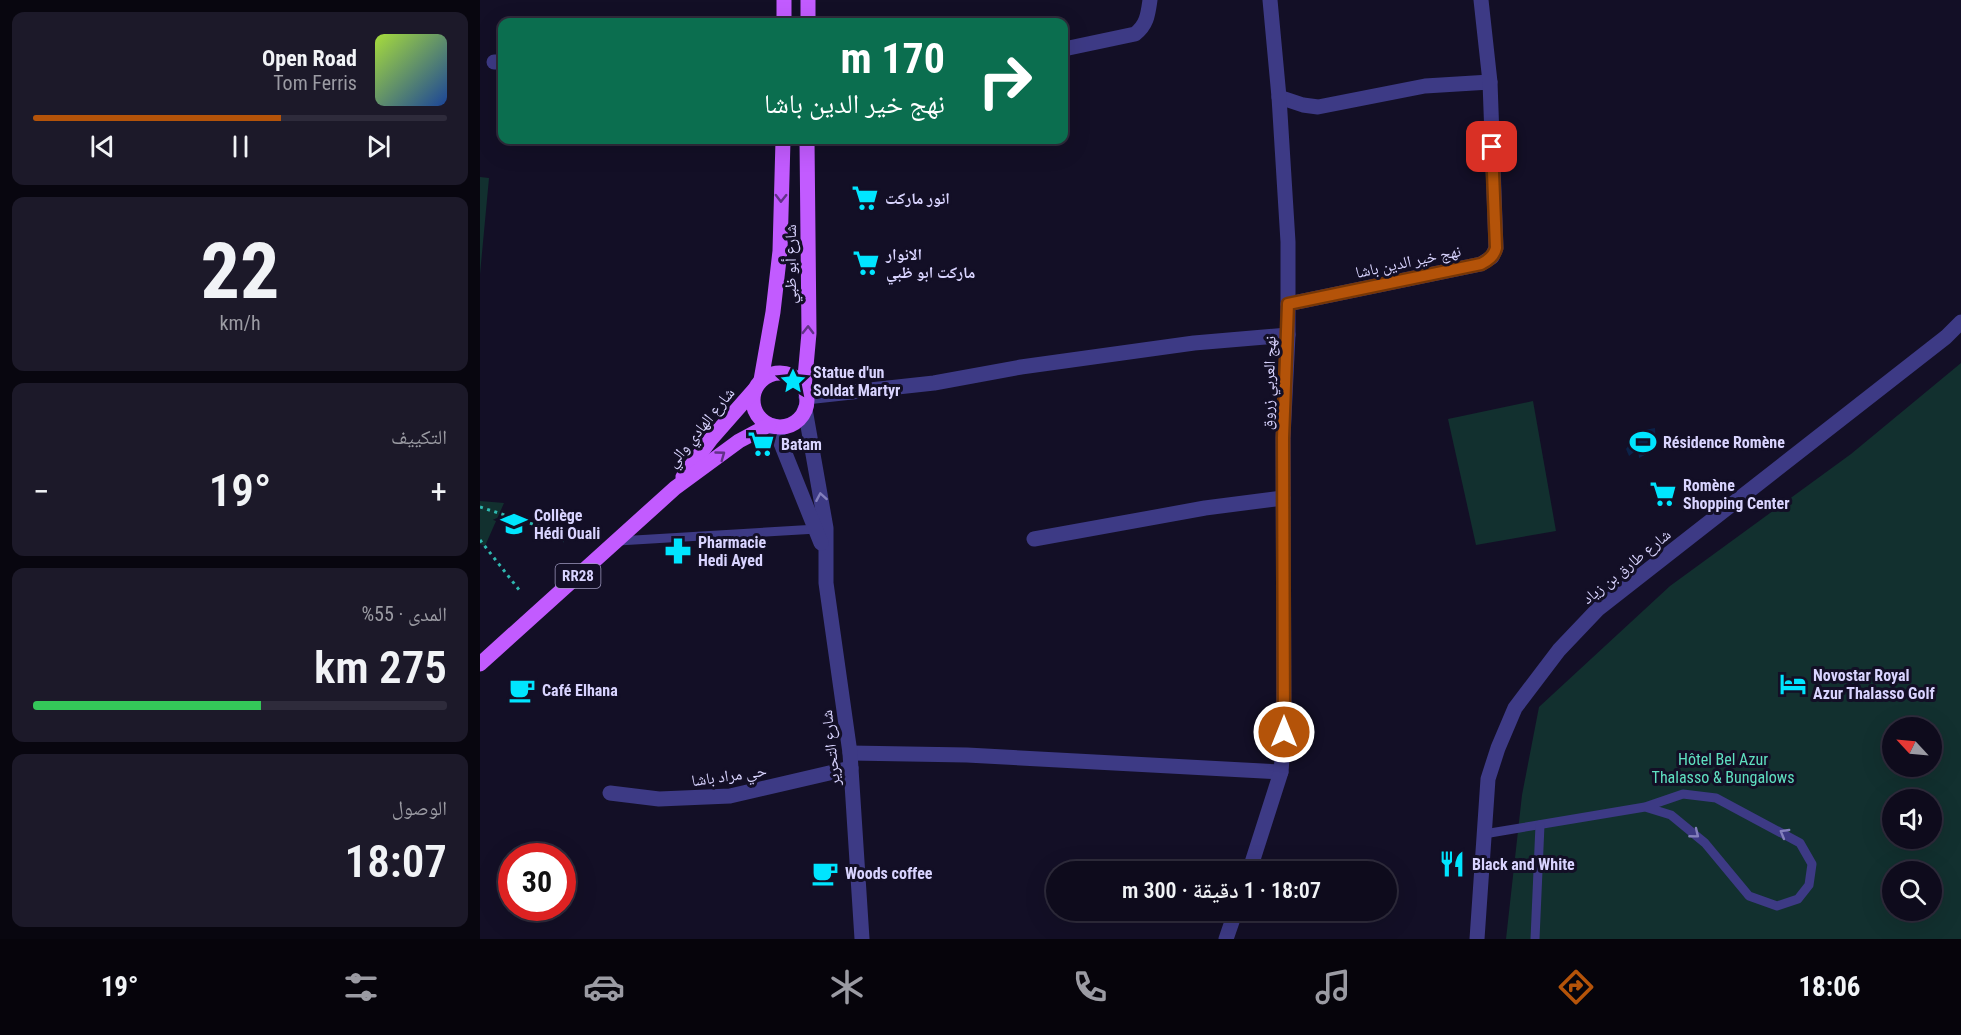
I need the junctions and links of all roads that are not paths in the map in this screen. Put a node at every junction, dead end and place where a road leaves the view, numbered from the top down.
1 (784, 0) edge
2 (808, 0) edge
3 (1150, 0) edge
4 (1270, 0) edge
5 (1481, 0) edge
6 (784, 18) edge
7 (808, 18) edge
8 (1068, 48) edge
9 (1490, 82) junction
10 (1279, 97) junction
11 (783, 144) edge
12 (807, 144) edge
13 (1288, 304) junction
14 (1961, 322) edge
15 (1288, 335) junction
16 (758, 385) junction
17 (805, 398) junction
18 (772, 425) junction
19 (675, 488) junction
20 (1283, 498) junction
21 (822, 528) junction
22 (1034, 538) dead end
23 (616, 541) junction
24 (480, 664) edge
25 (851, 761) junction
26 (1281, 772) junction
27 (610, 793) dead end
28 (1645, 807) junction
29 (1540, 825) junction
30 (1484, 834) junction
31 (1253, 861) edge
32 (1232, 921) edge
33 (862, 939) edge
34 (1226, 939) edge
35 (1477, 939) edge
36 (1534, 939) edge

1 - 6 main road
2 - 7 main road
3 - 8 street
4 - 10 street, نهج العربي زروق
5 - 9 street, نهج خير الدين باشا
9 - 10 street
9 - 13 street, نهج خير الدين باشا
10 - 13 street, نهج العربي زروق
11 -> 16 main road, شارع أبو ظبي
17 -> 12 main road, شارع أبو ظبي
13 - 15 street, نهج العربي زروق
14 - 30 street, شارع طارق بن زياد
15 - 17 street
15 - 20 street, نهج العربي زروق
16 - 17 main road
16 - 18 main road
16 - 19 main road, شارع الهادي والي / RR28
17 - 18 main road, RR28
21 -> 17 street, شارع التحرير
19 -> 18 main road, شارع الهادي والي / RR28
18 - 21 street, شارع التحرير
19 - 23 main road, شارع الهادي والي / RR28
20 - 22 street
20 - 26 street, نهج العربي زروق
21 - 23 lane
21 - 25 street, شارع التحرير
23 - 24 main road, شارع الهادي والي / RR28
25 - 26 street, حي مراد باشا
25 - 27 street, حي مراد باشا
25 - 33 street, شارع التحرير
26 - 31 street, نهج العربي زروق
28 -> 28 lane
28 - 29 lane
29 - 30 lane
29 - 36 lane
30 - 35 street, شارع طارق بن زياد
32 - 34 street

